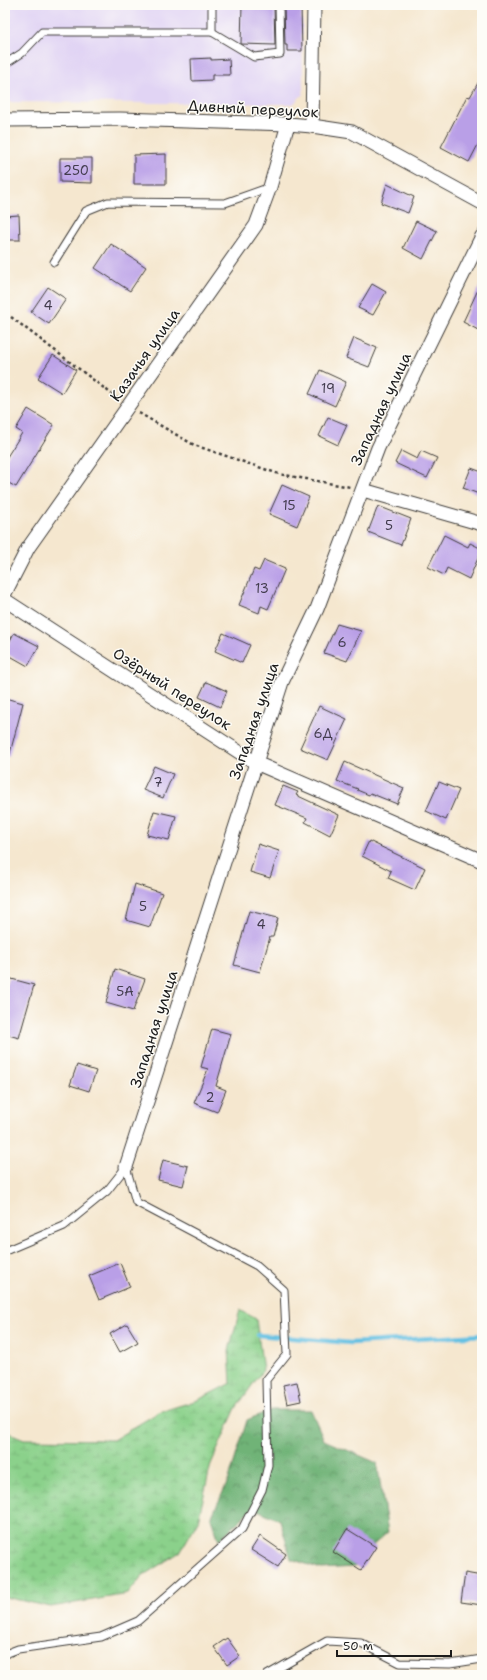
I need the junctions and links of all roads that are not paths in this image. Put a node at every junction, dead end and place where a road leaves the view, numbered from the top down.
1 (212, 5) edge
2 (279, 5) edge
3 (314, 5) edge
4 (212, 32) junction
5 (5, 64) edge
6 (5, 120) edge
7 (288, 124) junction
8 (312, 126) junction
9 (270, 186) junction
10 (482, 203) edge
11 (482, 236) edge
12 (54, 262) dead end
13 (363, 490) junction
14 (482, 524) edge
15 (5, 593) edge
16 (5, 600) edge
17 (256, 764) junction
18 (482, 861) edge
19 (126, 1166) junction
20 (5, 1251) edge
21 (5, 1654) edge
22 (482, 1659) edge
23 (267, 1675) edge

1 - 4 lane
2 - 4 lane
3 - 8 street
4 - 5 lane
6 - 7 street, Дивный переулок
7 - 8 street, Дивный переулок
7 - 9 street, Казачья улица
8 - 10 street, Дивный переулок
9 - 12 lane
9 - 15 street, Казачья улица
11 - 13 street, Западная улица
13 - 14 street
13 - 17 street, Западная улица
16 - 17 street, Озёрный переулок
17 - 18 street, Озёрный переулок
17 - 19 street, Западная улица
19 - 20 lane
19 - 21 lane
22 - 23 lane

